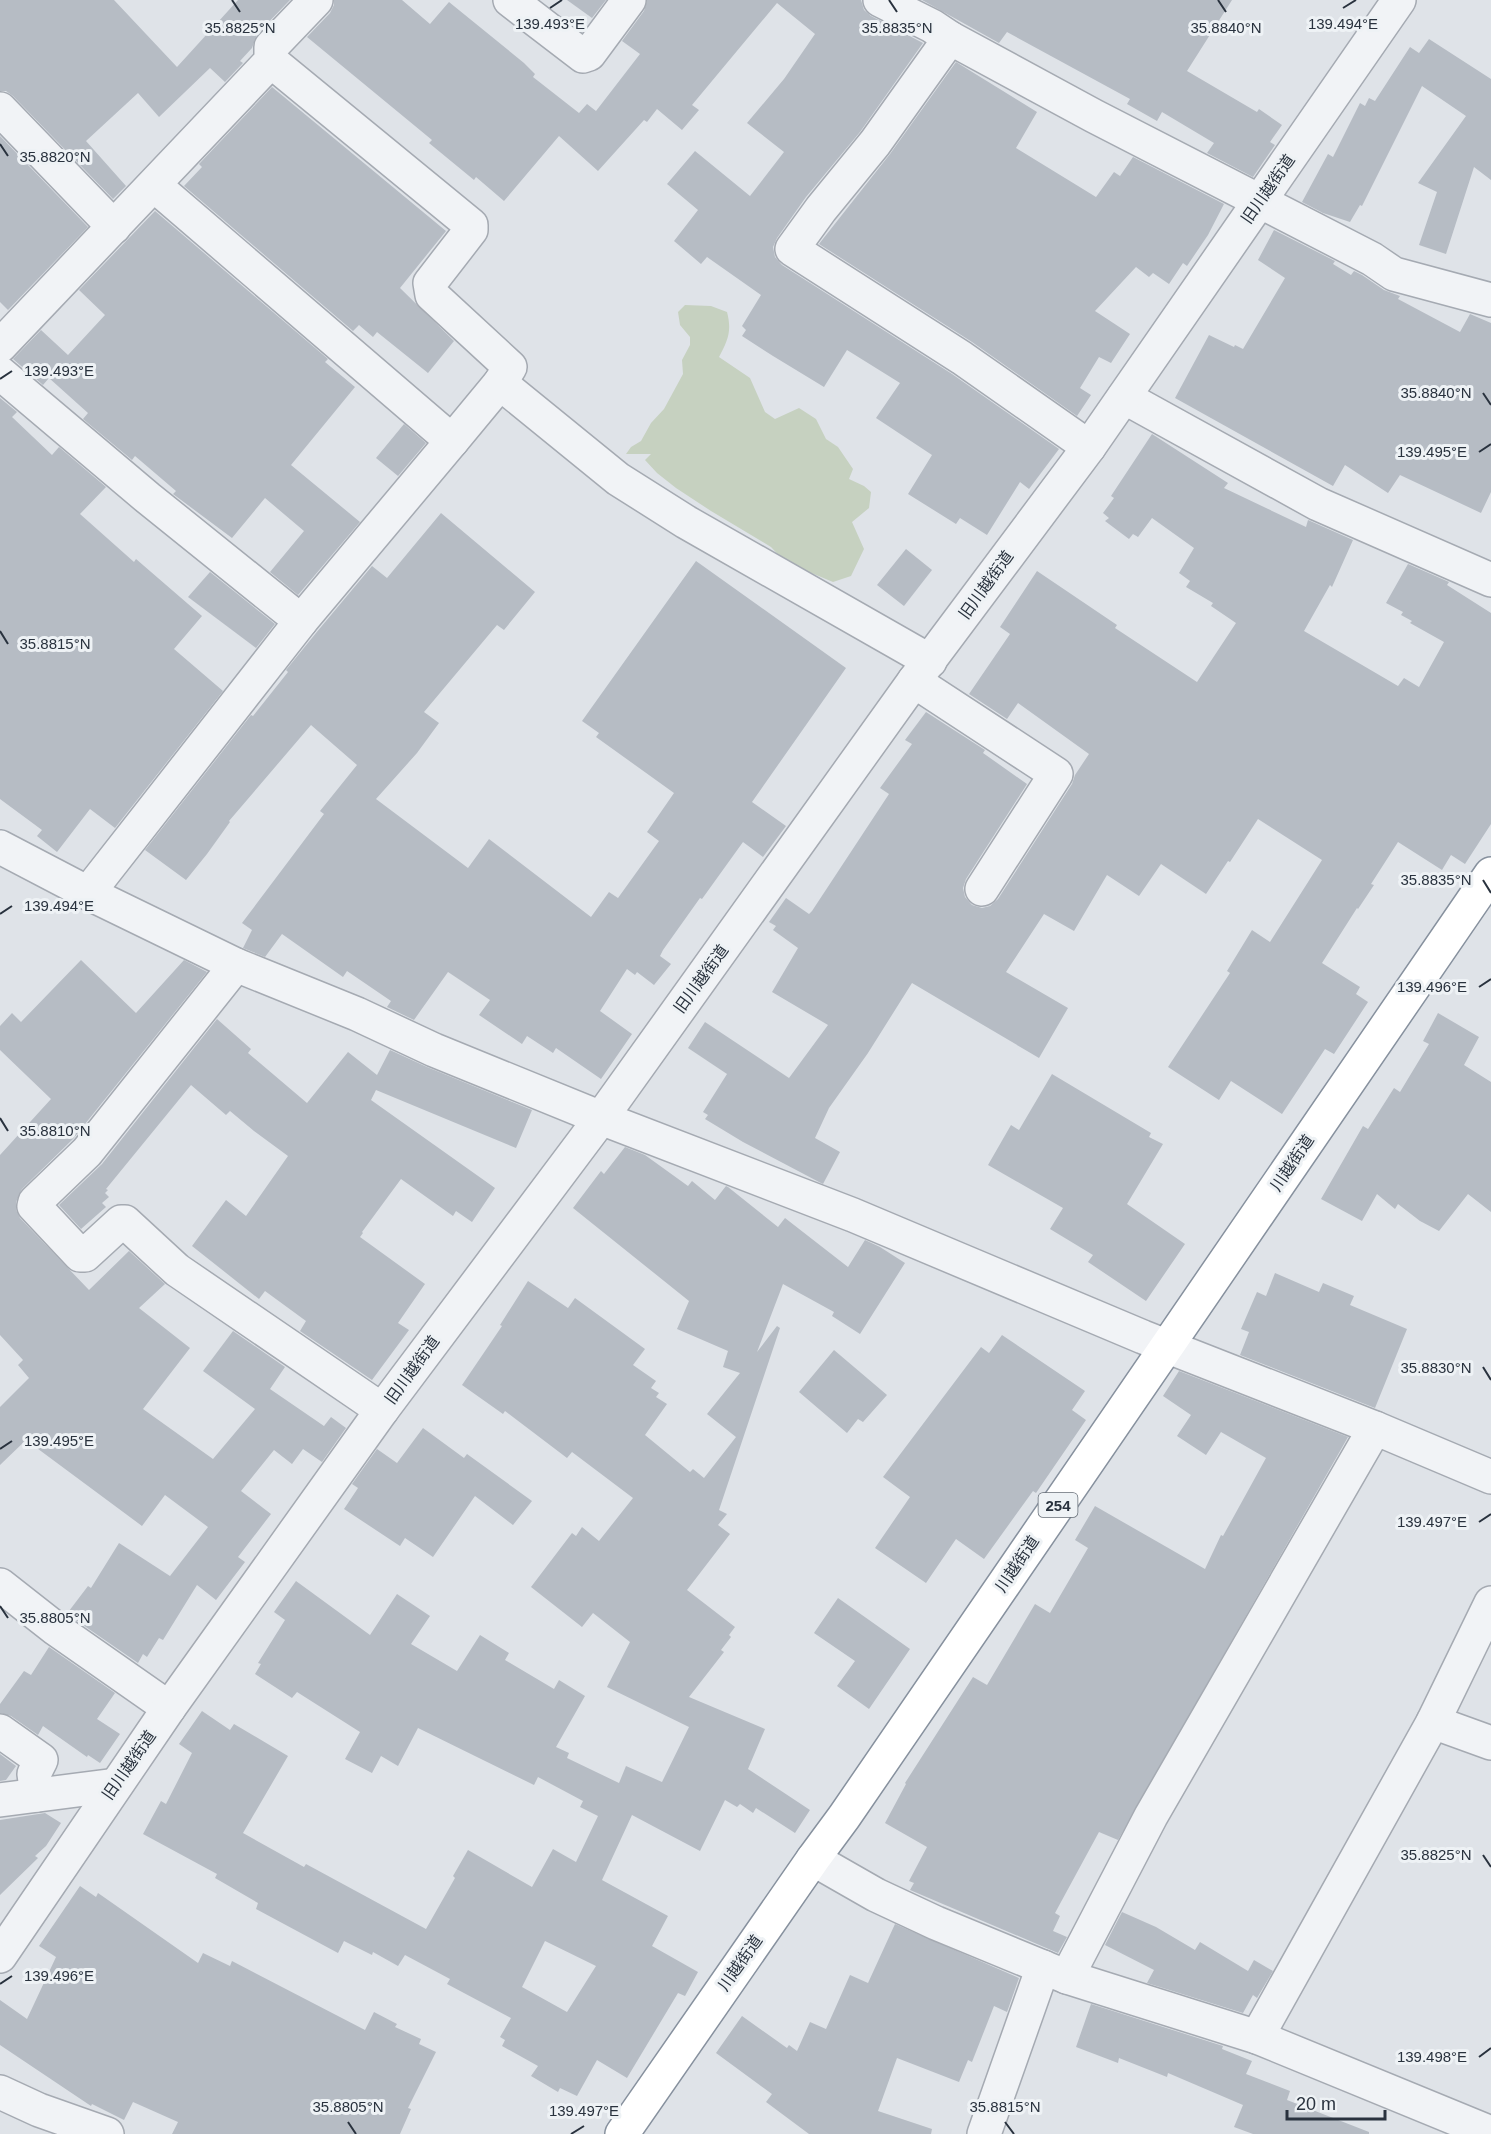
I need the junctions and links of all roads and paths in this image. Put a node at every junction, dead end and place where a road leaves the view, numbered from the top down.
1 (316, 0) edge
2 (510, 0) edge
3 (629, 0) edge
4 (880, 0) edge
5 (1399, 0) edge
6 (950, 38) junction
7 (271, 61) junction
8 (0, 109) edge
9 (154, 185) junction
10 (1260, 201) junction
11 (114, 227) junction
12 (1486, 292) edge
13 (0, 346) edge
14 (0, 373) edge
15 (500, 383) junction
16 (1124, 397) junction
17 (452, 441) junction
18 (1089, 447) junction
19 (1491, 580) edge
20 (301, 621) junction
21 (922, 671) junction
22 (0, 847) edge
23 (1491, 874) edge
24 (982, 889) dead end
25 (88, 893) junction
26 (236, 965) junction
27 (602, 1119) junction
28 (1166, 1347) junction
29 (382, 1410) junction
30 (1375, 1428) junction
31 (1491, 1477) edge
32 (0, 1585) edge
33 (1491, 1603) edge
34 (169, 1708) junction
35 (1433, 1722) junction
36 (0, 1731) edge
37 (1491, 1743) edge
38 (116, 1785) junction
39 (37, 1795) junction
40 (0, 1800) edge
41 (813, 1859) junction
42 (0, 1956) edge
43 (1055, 1972) junction
44 (1257, 2037) junction
45 (0, 2092) edge
46 (1491, 2133) edge
47 (107, 2134) edge
48 (622, 2134) edge
49 (984, 2134) edge

1 - 7 street
2 - 3 street
4 - 6 street
5 - 10 street, 旧川越街道
6 - 10 street
6 - 18 street
7 - 9 street
7 - 15 street
8 - 11 street
9 - 11 street
9 - 17 street
10 - 12 street
10 - 16 street, 旧川越街道
11 - 13 street
14 - 20 street
15 - 17 street
15 - 21 street
16 - 18 street, 旧川越街道
16 - 19 street
17 - 20 street
18 - 21 street, 旧川越街道
20 - 25 street
21 - 24 street
21 - 27 street, 旧川越街道
22 - 25 street
23 - 28 highway, 川越街道 / 254
25 - 26 street
26 - 27 street
26 - 29 street
27 - 28 street
27 - 29 street, 旧川越街道
28 - 30 street
28 - 41 highway, 川越街道 / 254
29 - 34 street, 旧川越街道
30 - 31 street
30 - 43 street
32 - 34 street
33 - 35 street
34 - 38 street, 旧川越街道
35 - 37 street
35 - 44 street
36 - 39 street
38 - 39 street
38 - 42 street, 旧川越街道
39 - 40 street
41 - 43 street
41 - 48 highway, 川越街道 / 254
43 - 44 street
43 - 49 street
44 - 46 street
45 - 47 street

